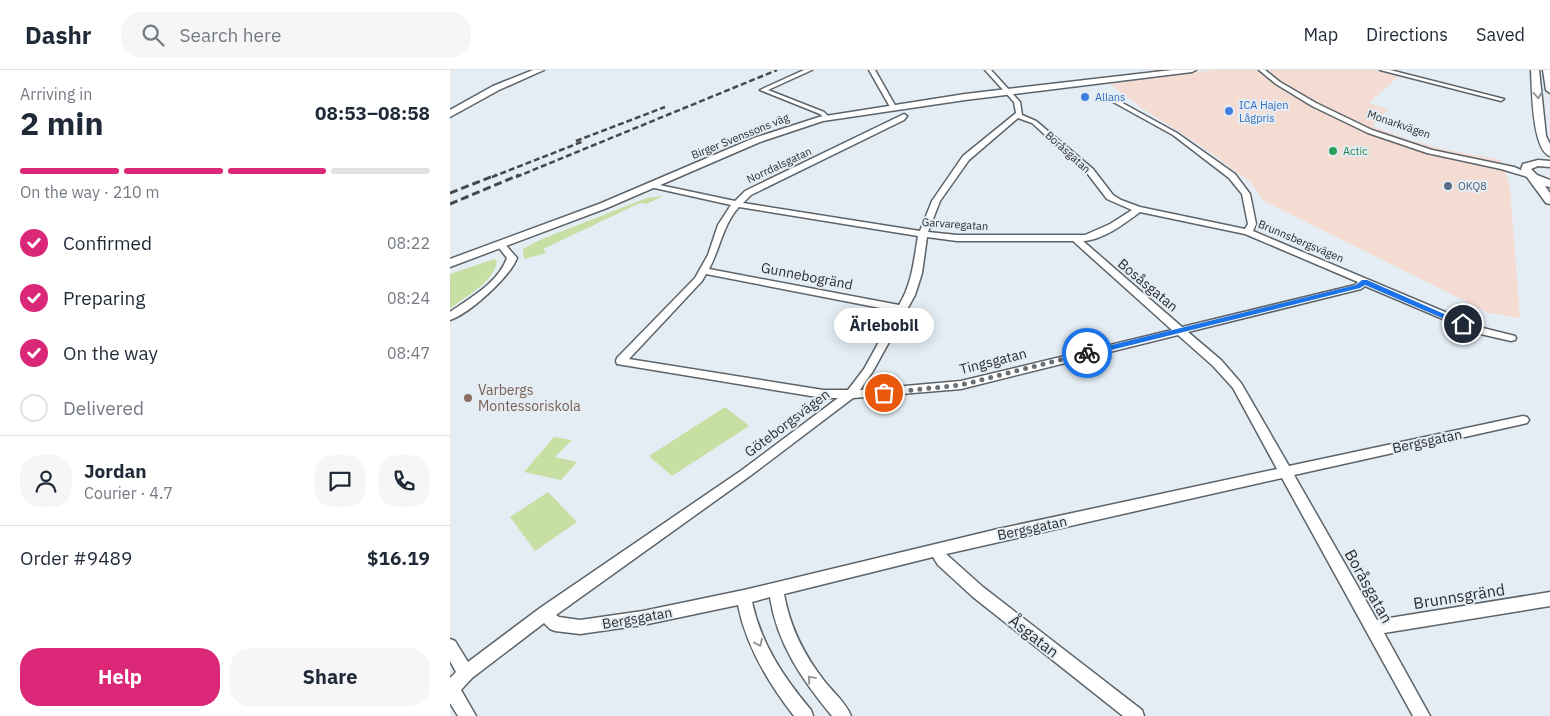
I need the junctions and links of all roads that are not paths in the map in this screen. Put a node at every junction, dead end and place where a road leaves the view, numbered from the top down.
1 (540, 70) edge
2 (809, 70) edge
3 (872, 70) edge
4 (988, 70) edge
5 (1192, 70) edge
6 (1253, 70) edge
7 (1262, 70) edge
8 (1383, 70) edge
9 (1535, 70) edge
10 (1547, 70) edge
11 (1174, 71) edge
12 (1269, 74) edge
13 (1550, 90) edge
14 (1009, 92) junction
15 (1108, 97) dead end
16 (1501, 99) dead end
17 (893, 107) junction
18 (450, 114) edge
19 (904, 116) dead end
20 (1018, 116) junction
21 (826, 118) junction
22 (1550, 153) edge
23 (1544, 163) edge
24 (1533, 177) junction
25 (1550, 184) edge
26 (653, 186) junction
27 (1550, 201) edge
28 (736, 204) junction
29 (1138, 208) junction
30 (1248, 232) junction
31 (923, 233) junction
32 (1076, 239) junction
33 (500, 244) junction
34 (450, 263) edge
35 (705, 271) junction
36 (1364, 282) junction
37 (903, 309) junction
38 (450, 317) edge
39 (1180, 330) junction
40 (1511, 338) dead end
41 (622, 360) joint
42 (850, 394) junction
43 (1523, 420) dead end
44 (1286, 473) junction
45 (938, 552) junction
46 (776, 590) junction
47 (744, 597) junction
48 (1550, 599) edge
49 (545, 612) junction
50 (1373, 628) junction
51 (450, 646) edge
52 (466, 673) junction
53 (450, 688) edge
54 (468, 716) edge
55 (805, 716) edge
56 (842, 716) edge
57 (1136, 716) edge
58 (1422, 716) edge

1 - 18 street
2 - 21 street
3 - 17 street
4 - 14 street
5 - 11 street, Birger Svenssons väg
6 - 12 street, Monarkvägen
7 - 12 street, Monarkvägen
8 - 16 street
9 -> 22 street
10 - 13 street
11 - 14 street, Birger Svenssons väg
12 - 23 street, Monarkvägen
12 - 24 street, Monarkvägen
14 - 17 street, Birger Svenssons väg
14 - 20 street
15 - 30 street, Brunnsbergsvägen
17 - 21 street, Birger Svenssons väg
19 - 28 street, Norrdalsgatan
20 - 29 street, Boråsgatan
20 - 31 street, Göteborgsvägen
21 - 26 street, Birger Svenssons väg
23 - 24 street
24 - 25 street
24 - 27 street
26 - 28 street, Garvaregatan
26 - 33 street, Birger Svenssons väg
28 - 31 street, Garvaregatan
28 - 35 street, Norrdalsgatan
29 - 30 street
29 - 32 street, Garvaregatan
30 - 36 street, Brunnsbergsvägen
31 - 32 street, Garvaregatan
31 - 37 street, Göteborgsvägen
32 - 39 street, Bosåsgatan
33 - 34 street, Birger Svenssons väg
33 - 38 street
35 - 37 street, Gunnebogränd
35 - 41 street, Norrdalsgatan
36 - 39 street, Tingsgatan
36 - 40 street, Brunnsbergsvägen
37 - 42 street, Göteborgsvägen
39 - 42 street, Tingsgatan
39 - 44 street, Bosåsgatan
41 - 42 street, Tingsgatan
42 - 49 street, Göteborgsvägen
43 - 44 street, Bergsgatan
44 - 45 street, Bergsgatan
44 - 50 street, Boråsgatan
45 - 46 street, Bergsgatan
45 - 57 street, Åsgatan
46 - 47 street, Bergsgatan
56 -> 46 street
47 - 49 street, Bergsgatan
47 -> 55 street
48 - 50 street, Brunnsgränd
49 - 52 street, Göteborgsvägen
50 - 58 street, Boråsgatan
51 - 52 street
52 - 53 street, Göteborgsvägen
53 - 54 street

